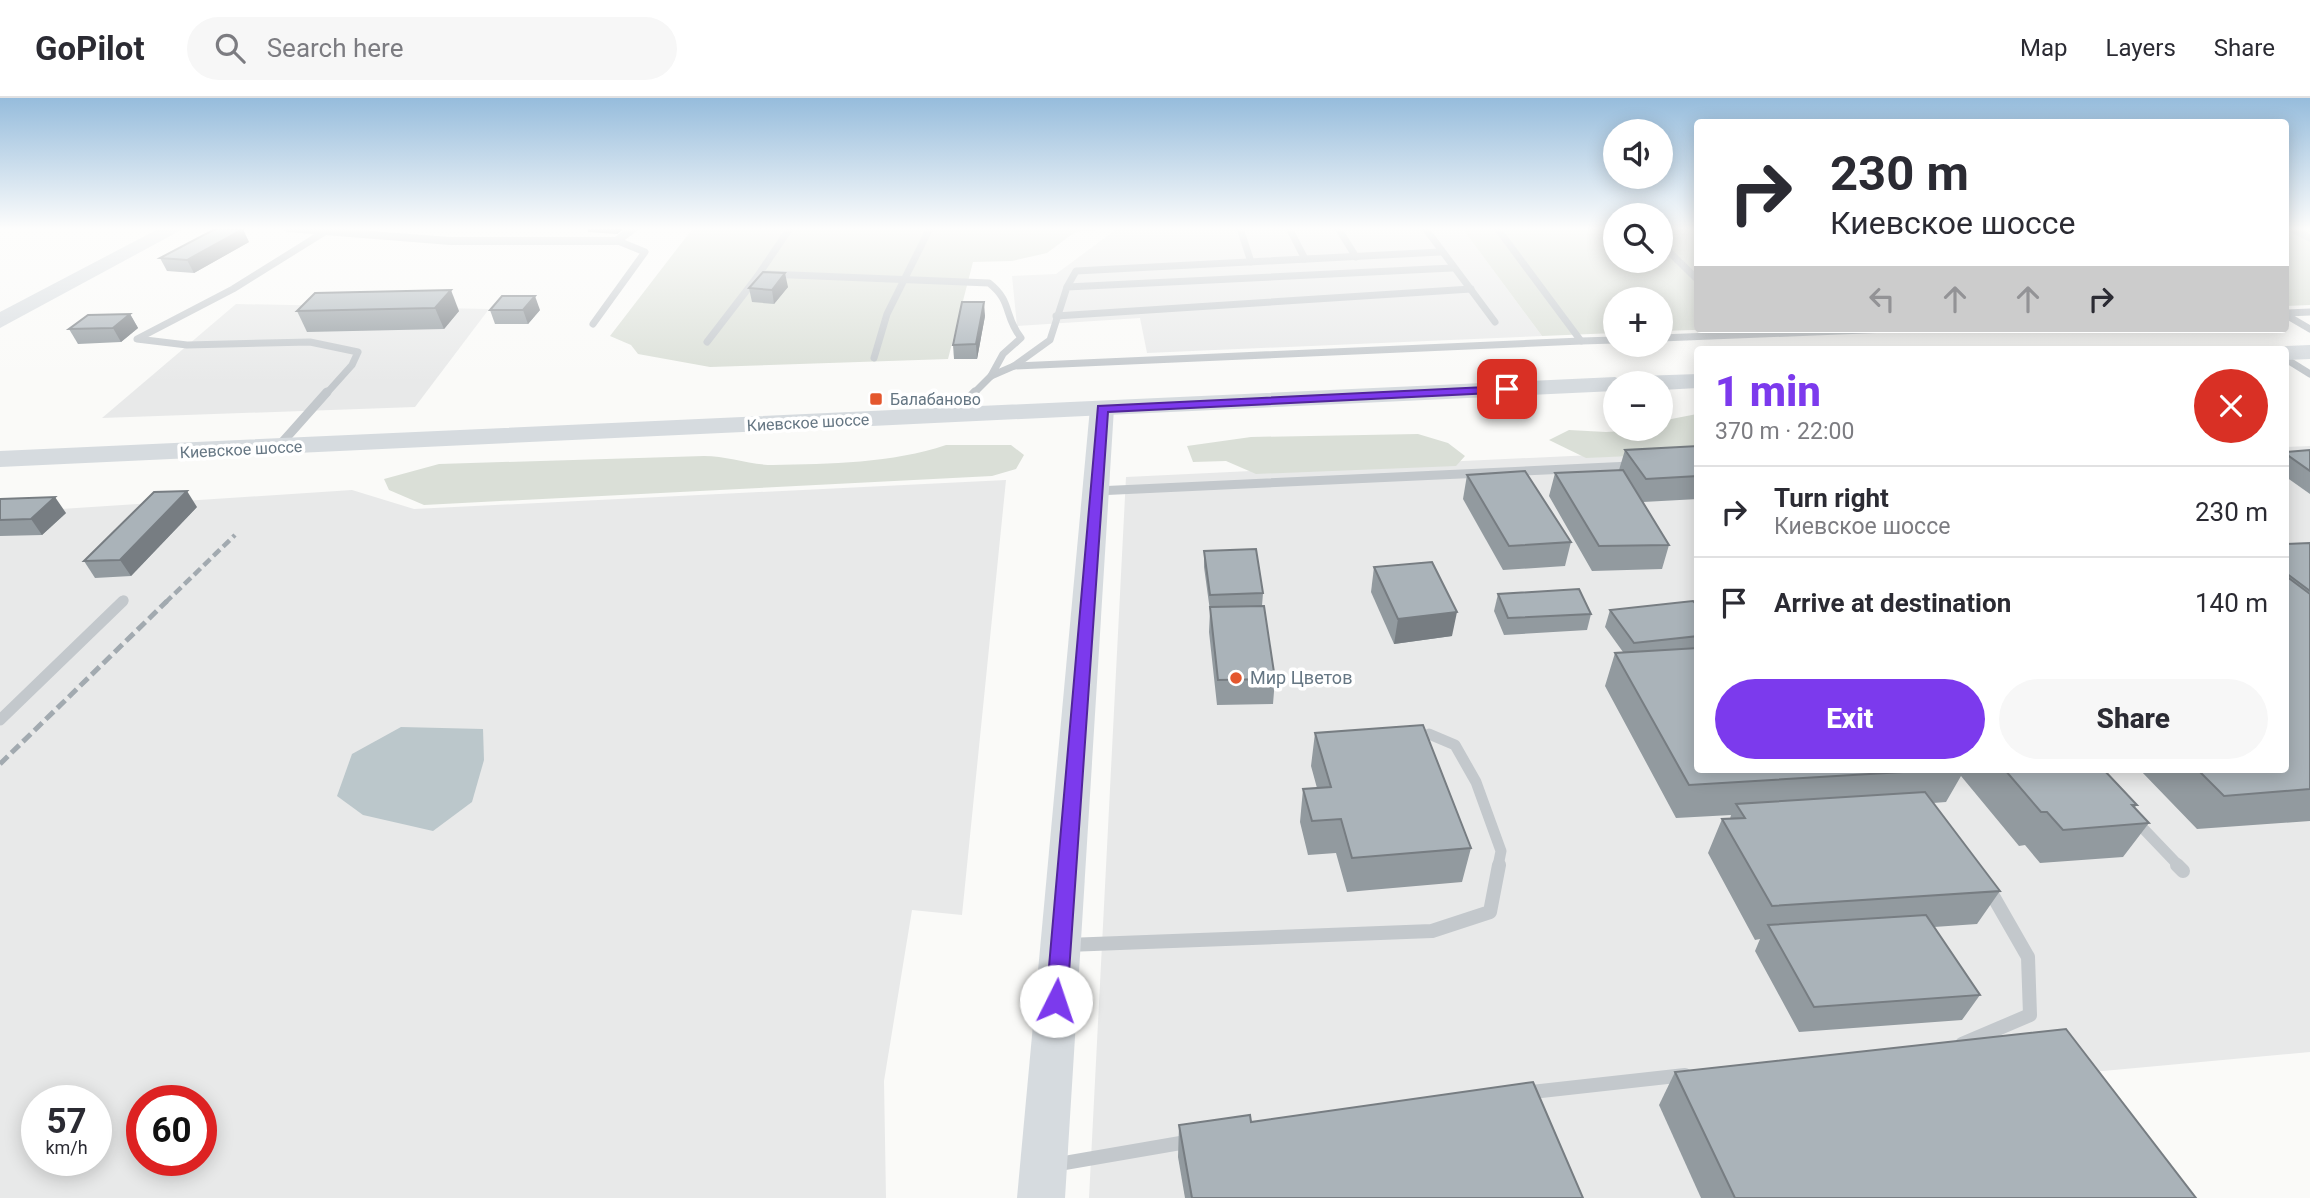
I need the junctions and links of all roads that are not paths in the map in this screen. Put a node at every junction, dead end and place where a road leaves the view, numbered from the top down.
1 (78, 279) edge
2 (249, 279) edge
3 (625, 279) edge
4 (755, 279) edge
5 (904, 279) edge
6 (911, 279) edge
7 (1071, 279) edge
8 (1222, 279) edge
9 (1462, 279) edge
10 (1535, 279) edge
11 (1067, 287) junction
12 (1471, 289) junction
13 (2310, 312) edge
14 (2289, 314) edge
15 (1056, 316) junction
16 (2289, 316) edge
17 (0, 321) edge
18 (1495, 322) dead end
19 (593, 324) dead end
20 (2310, 329) edge
21 (1735, 333) edge
22 (1673, 337) edge
23 (1603, 340) edge
24 (1581, 341) junction
25 (706, 342) dead end
26 (2310, 352) edge
27 (2289, 353) edge
28 (874, 358) dead end
29 (2289, 361) edge
30 (1014, 366) junction
31 (2310, 374) edge
32 (991, 376) junction
33 (1694, 381) edge
34 (1673, 382) edge
35 (1603, 385) edge
36 (1102, 408) junction
37 (953, 415) junction
38 (277, 447) junction
39 (0, 459) edge
40 (1644, 466) edge
41 (1096, 491) junction
42 (124, 600) dead end
43 (0, 720) edge
44 (1429, 734) edge
45 (2127, 810) edge
46 (1979, 871) edge
47 (2183, 871) dead end
48 (1060, 945) junction
49 (1952, 1045) edge
50 (1703, 1073) edge
51 (1509, 1095) edge
52 (1207, 1139) edge
53 (1042, 1182) edge

1 - 17 highway
2 - 38 lane
3 - 19 lane
4 - 25 lane
5 - 28 lane
6 - 32 lane
7 - 11 lane
8 - 11 lane
9 - 12 lane
10 - 24 lane
11 - 15 lane
12 - 15 lane
12 - 18 lane
13 - 14 lane
15 - 30 lane
16 - 20 lane
21 - 22 lane
23 - 24 lane
24 - 30 lane
26 - 27 highway
29 - 31 lane
30 - 32 lane
32 - 37 lane
33 - 34 highway
35 - 36 highway, Киевское шоссе
36 - 37 highway, Киевское шоссе
36 - 41 main road
37 - 38 highway, Киевское шоссе
38 - 39 highway, Киевское шоссе
40 - 41 lane
41 - 48 main road
42 - 43 lane
44 - 48 lane
45 - 47 lane
46 - 49 lane
48 - 53 main road
50 - 51 lane
52 - 53 lane

